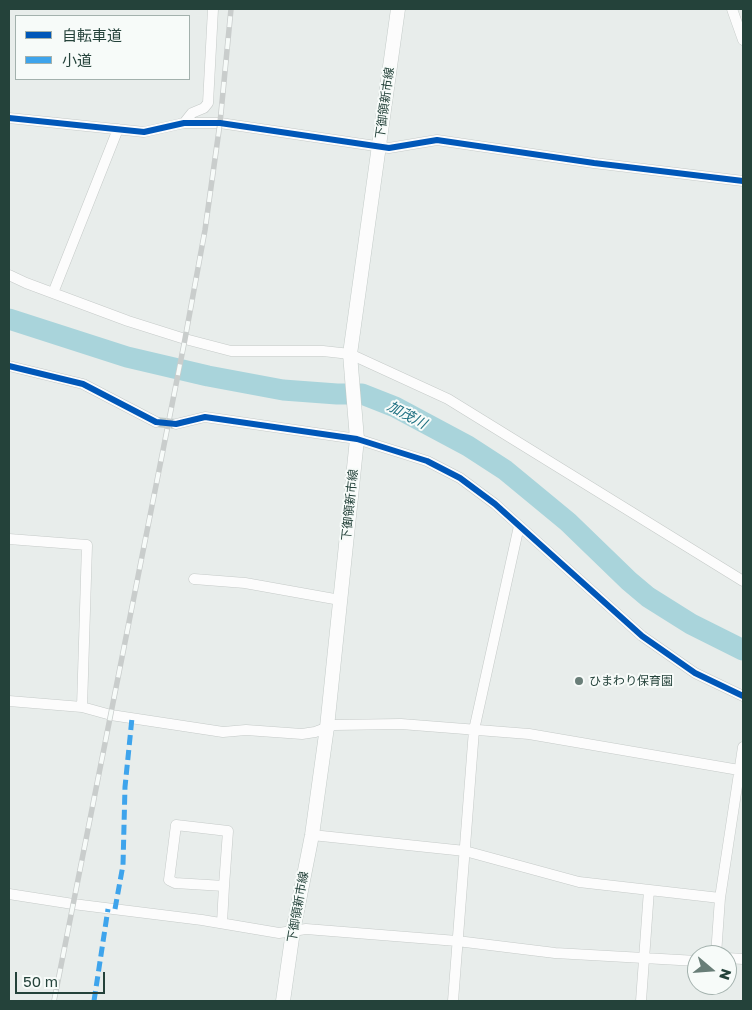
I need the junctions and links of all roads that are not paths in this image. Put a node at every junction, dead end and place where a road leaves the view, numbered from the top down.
1 (213, 9) edge
2 (398, 9) edge
3 (732, 9) edge
4 (743, 40) edge
5 (9, 118) edge
6 (184, 123) junction
7 (118, 129) junction
8 (379, 147) junction
9 (743, 181) edge
10 (9, 275) edge
11 (53, 293) junction
12 (351, 360) junction
13 (9, 366) edge
14 (156, 422) tunnel mouth
15 (176, 424) tunnel mouth
16 (357, 434) junction
17 (519, 526) junction
18 (9, 539) edge
19 (194, 579) dead end
20 (743, 581) edge
21 (340, 600) junction
22 (743, 696) edge
23 (9, 701) edge
24 (82, 707) junction
25 (327, 727) junction
26 (474, 730) junction
27 (743, 747) edge
28 (739, 770) junction
29 (732, 825) junction
30 (743, 826) edge
31 (312, 835) junction
32 (465, 851) junction
33 (224, 886) junction
34 (649, 890) junction
35 (9, 894) edge
36 (720, 898) junction
37 (222, 923) junction
38 (293, 931) junction
39 (457, 941) junction
40 (717, 945) edge
41 (643, 957) junction
42 (687, 960) edge
43 (284, 1001) edge
44 (453, 1001) edge
45 (641, 1001) edge

1 - 6 street
2 - 8 main road, 下御領新市線
3 - 4 street
5 - 7 street
6 - 7 street
6 - 8 street
7 - 11 street
8 - 9 street
8 - 12 main road, 下御領新市線
10 - 11 street
11 - 12 street
12 - 16 main road, 下御領新市線
12 - 20 street
13 - 14 street
15 - 16 street
16 - 17 street
16 - 21 main road, 下御領新市線
17 - 22 street
17 - 26 street
18 - 24 street
19 - 21 street
21 - 25 main road, 下御領新市線
23 - 24 street
24 - 25 street
25 - 26 street
25 - 31 main road, 下御領新市線
26 - 28 street
26 - 32 street
27 - 28 street
28 - 29 street
29 - 30 street
29 - 36 street
31 - 32 street
31 - 38 main road, 下御領新市線
32 - 34 street
32 - 39 street
33 - 33 street
33 - 37 street
34 - 36 street
34 - 41 street
35 - 37 street
36 - 40 street
37 - 38 street
38 - 39 street
38 - 43 main road, 下御領新市線
39 - 41 street
39 - 44 street
41 - 42 street
41 - 45 street

